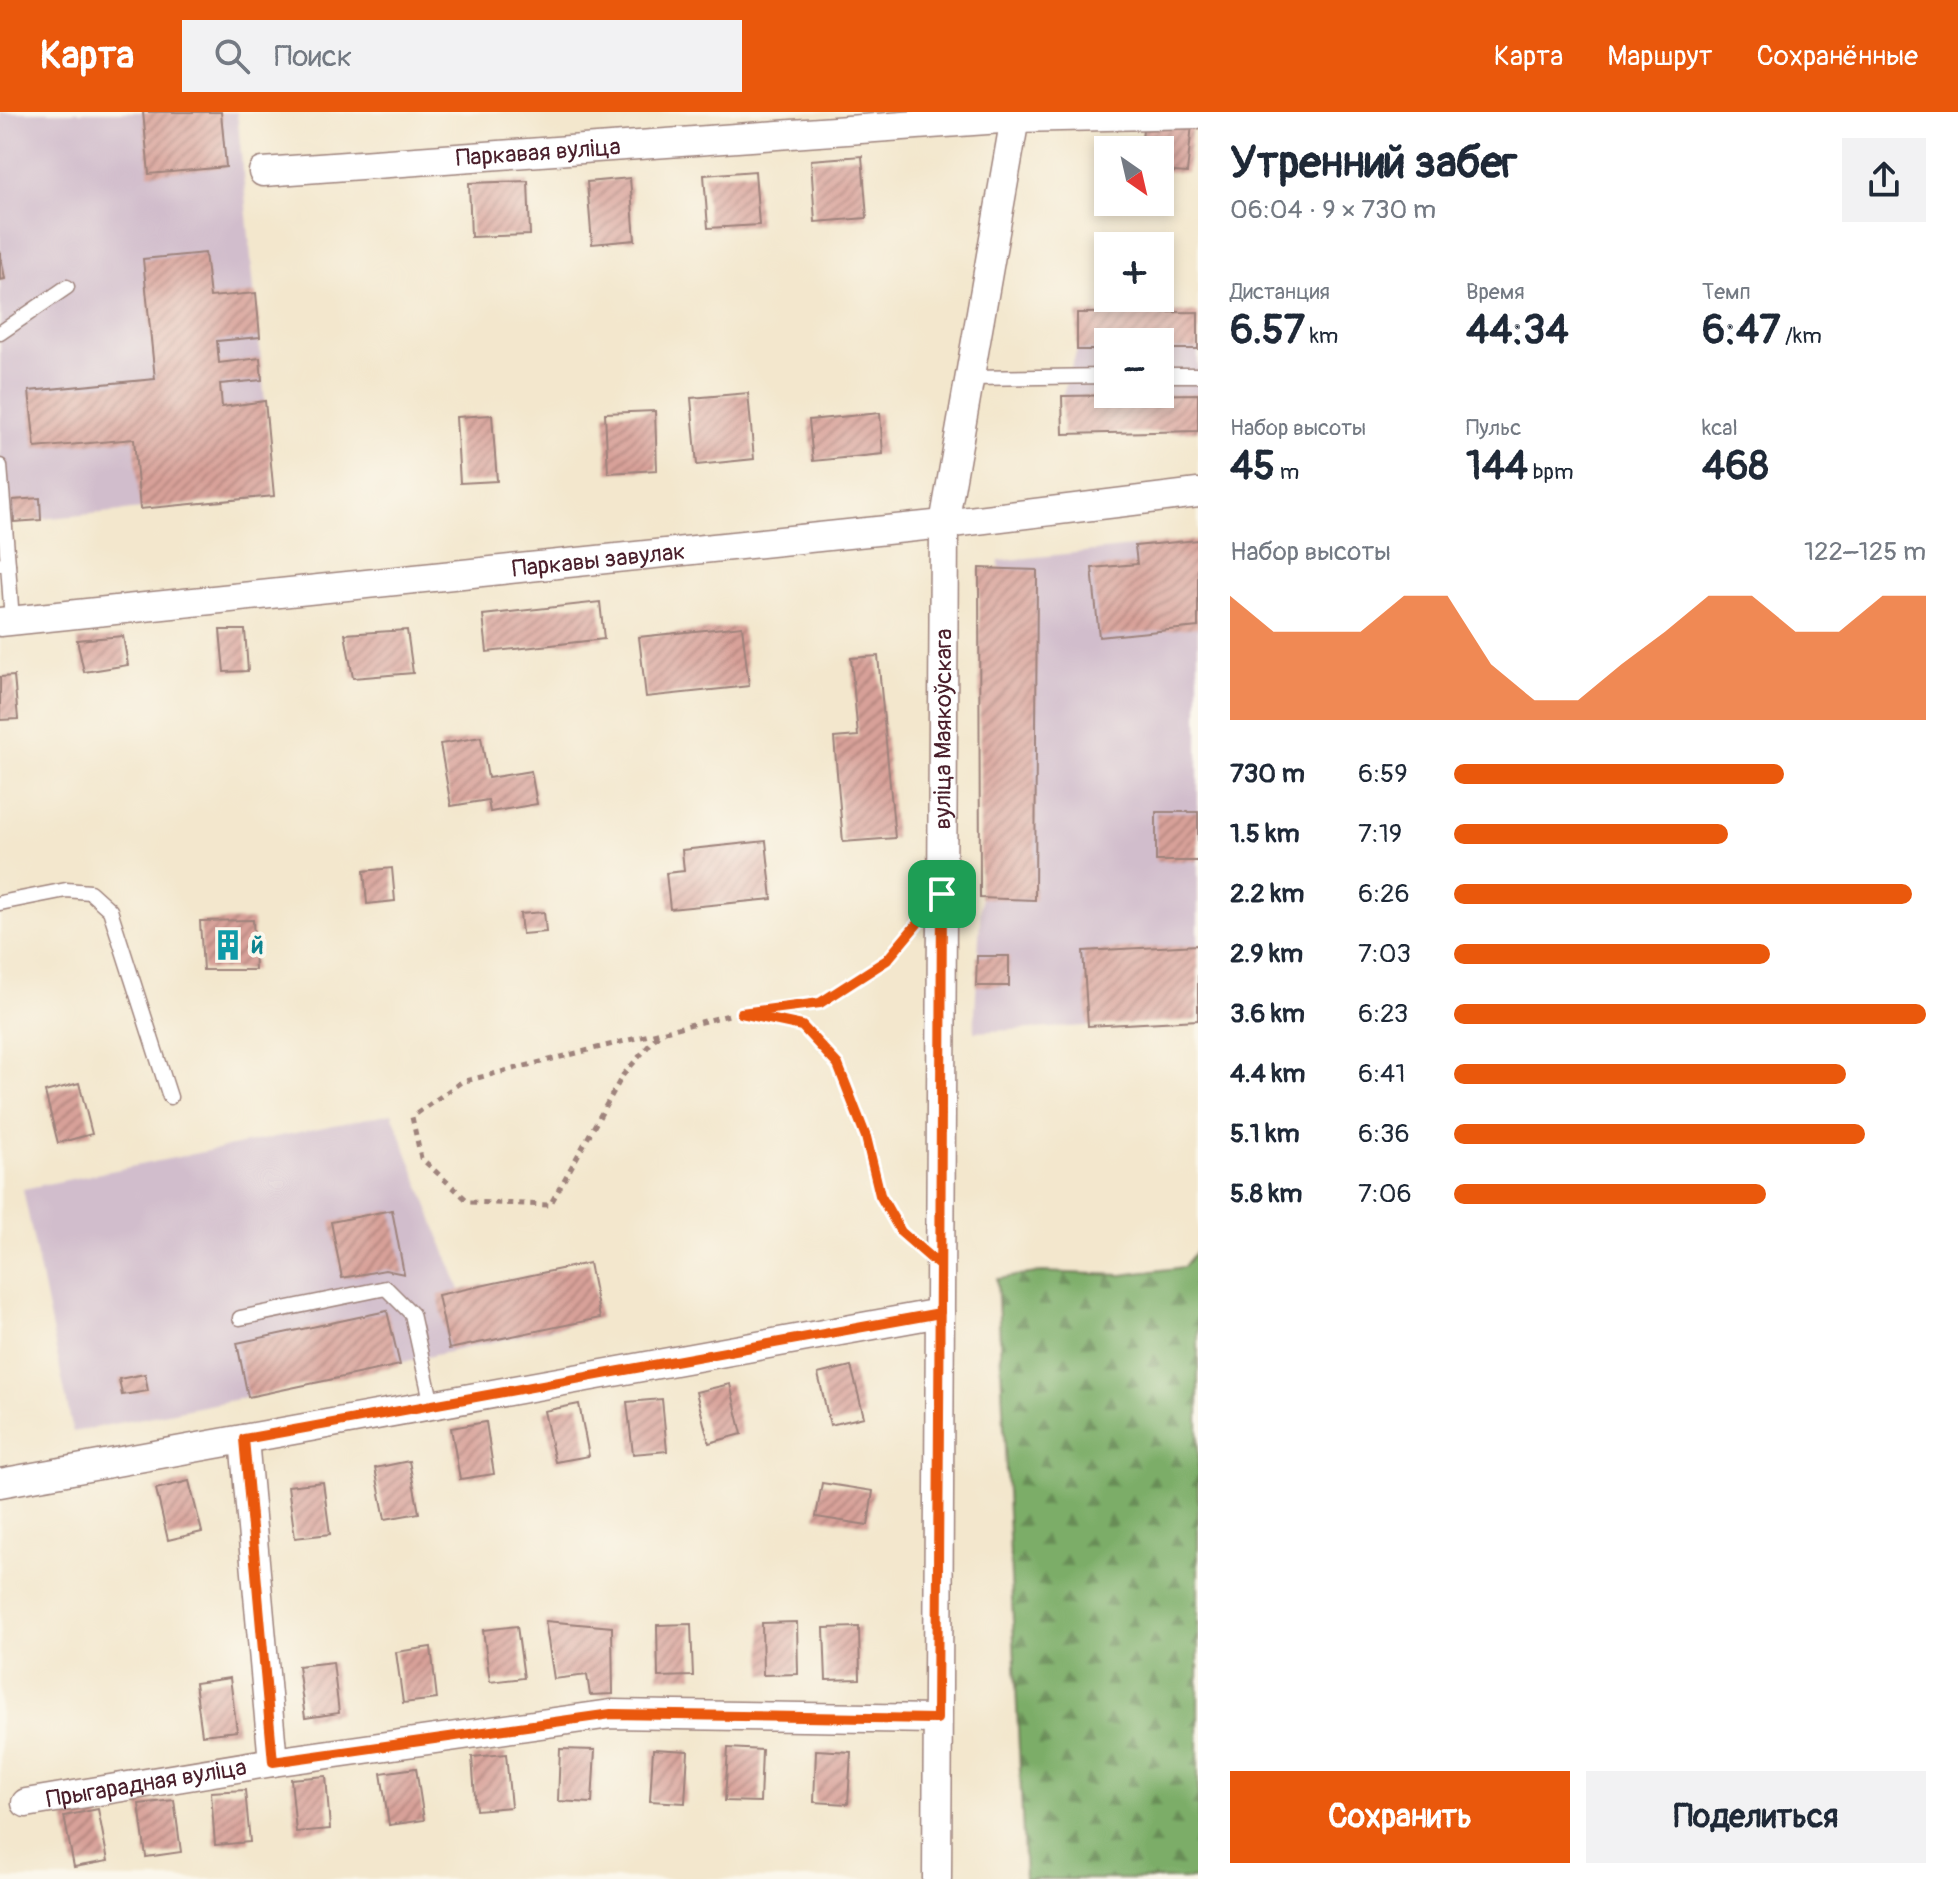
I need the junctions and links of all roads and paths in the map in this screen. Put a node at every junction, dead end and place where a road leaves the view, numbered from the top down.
1 (1198, 114) edge
2 (1016, 115) edge
3 (263, 172) dead end
4 (67, 287) dead end
5 (0, 333) edge
6 (1174, 375) edge
7 (1198, 375) edge
8 (1094, 376) edge
9 (969, 378) junction
10 (0, 466) edge
11 (1198, 493) edge
12 (944, 524) junction
13 (4, 564) edge
14 (6, 622) edge
15 (942, 894) junction
16 (0, 903) edge
17 (741, 1013) junction
18 (658, 1035) junction
19 (170, 1097) dead end
20 (940, 1266) junction
21 (940, 1313) junction
22 (240, 1318) dead end
23 (432, 1405) junction
24 (244, 1439) junction
25 (0, 1483) edge
26 (937, 1719) junction
27 (273, 1762) junction
28 (26, 1803) dead end
29 (937, 1879) edge

1 - 2 street, Паркавая вуліца
2 - 3 street, Паркавая вуліца
2 - 9 street, вуліца Маякоўскага
4 - 5 lane
6 - 7 lane
8 - 9 lane
9 - 12 street, вуліца Маякоўскага
10 - 13 lane
11 - 12 street, Паркавы завулак
12 - 14 street, Паркавы завулак
12 - 15 street, вуліца Маякоўскага
13 - 14 lane
15 - 17 path
15 - 20 street, вуліца Маякоўскага
16 - 19 lane
17 - 18 path
17 - 20 path
18 - 18 path
20 - 21 street, вуліца Маякоўскага
21 - 23 street
21 - 26 street, вуліца Маякоўскага
22 - 23 lane
23 - 24 street
24 - 25 street
24 - 27 street
26 - 27 street, Прыгарадная вуліца
26 - 29 street, вуліца Маякоўскага
27 - 28 street, Прыгарадная вуліца

